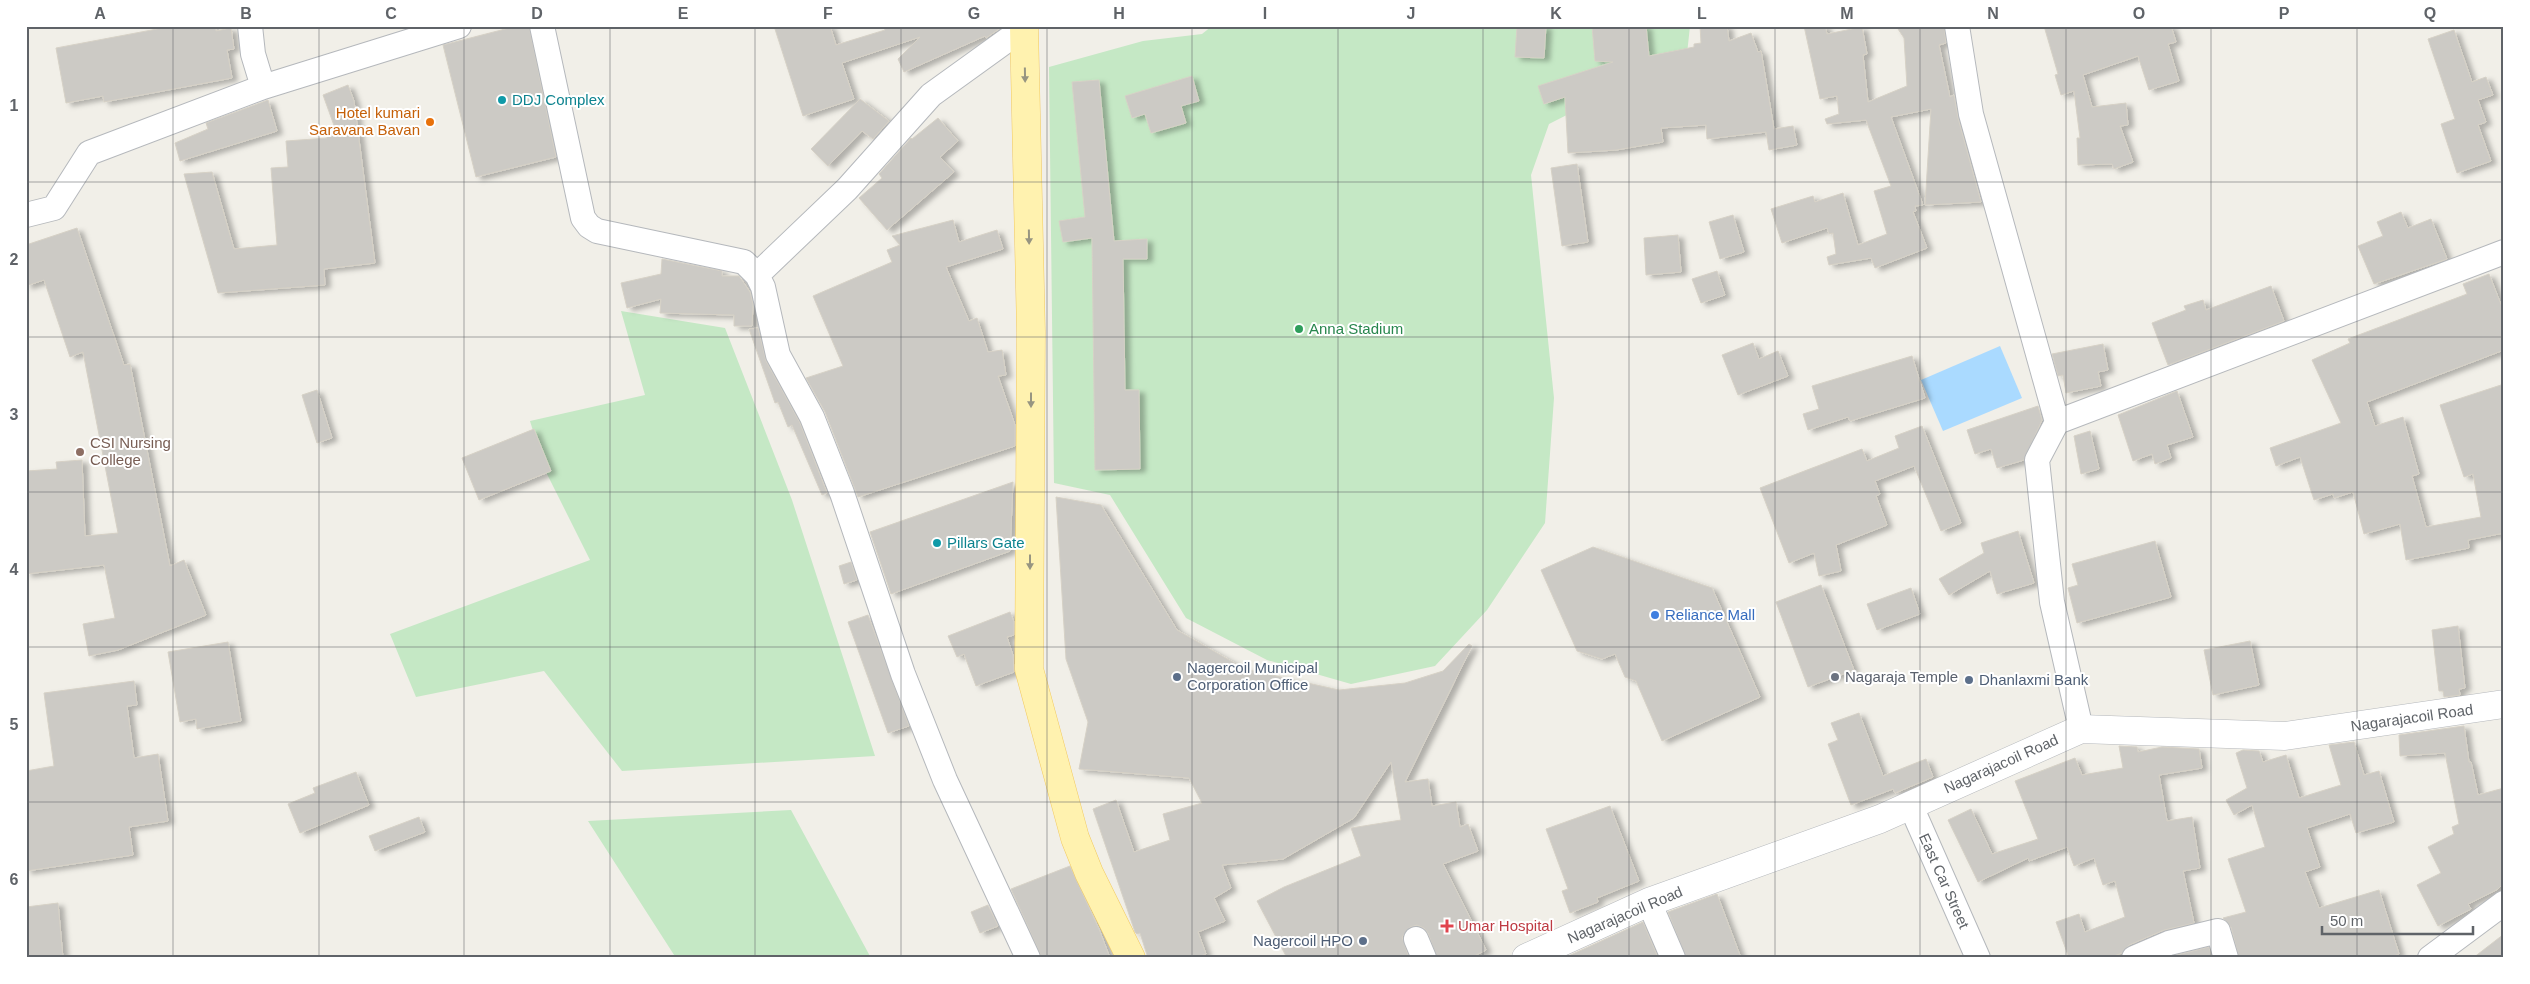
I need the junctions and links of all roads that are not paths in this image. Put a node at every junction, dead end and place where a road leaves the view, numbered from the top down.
1 (250, 26) edge
2 (459, 26) edge
3 (542, 26) edge
4 (1957, 26) edge
5 (1024, 27) edge
6 (263, 87) junction
7 (26, 216) edge
8 (2504, 252) edge
9 (757, 274) junction
10 (2056, 422) junction
11 (2504, 704) edge
12 (2081, 729) junction
13 (1910, 804) junction
14 (1649, 902) junction
15 (2504, 903) edge
16 (1028, 958) edge
17 (1131, 958) edge
18 (1526, 958) edge
19 (1673, 958) edge
20 (1978, 958) edge
21 (2134, 958) edge
22 (2226, 958) edge
23 (2430, 958) edge

1 - 6 street
2 - 6 street
3 - 9 street
4 - 10 street
5 - 9 street
5 -> 17 main road
6 - 7 street
8 - 10 street
9 - 16 street
10 - 12 street
11 - 12 street, Nagarajacoil Road
12 - 13 street, Nagarajacoil Road
13 - 14 street, Nagarajacoil Road
13 - 20 street, East Car Street
14 - 18 street, Nagarajacoil Road
14 - 19 street
15 - 23 street
21 - 22 street

